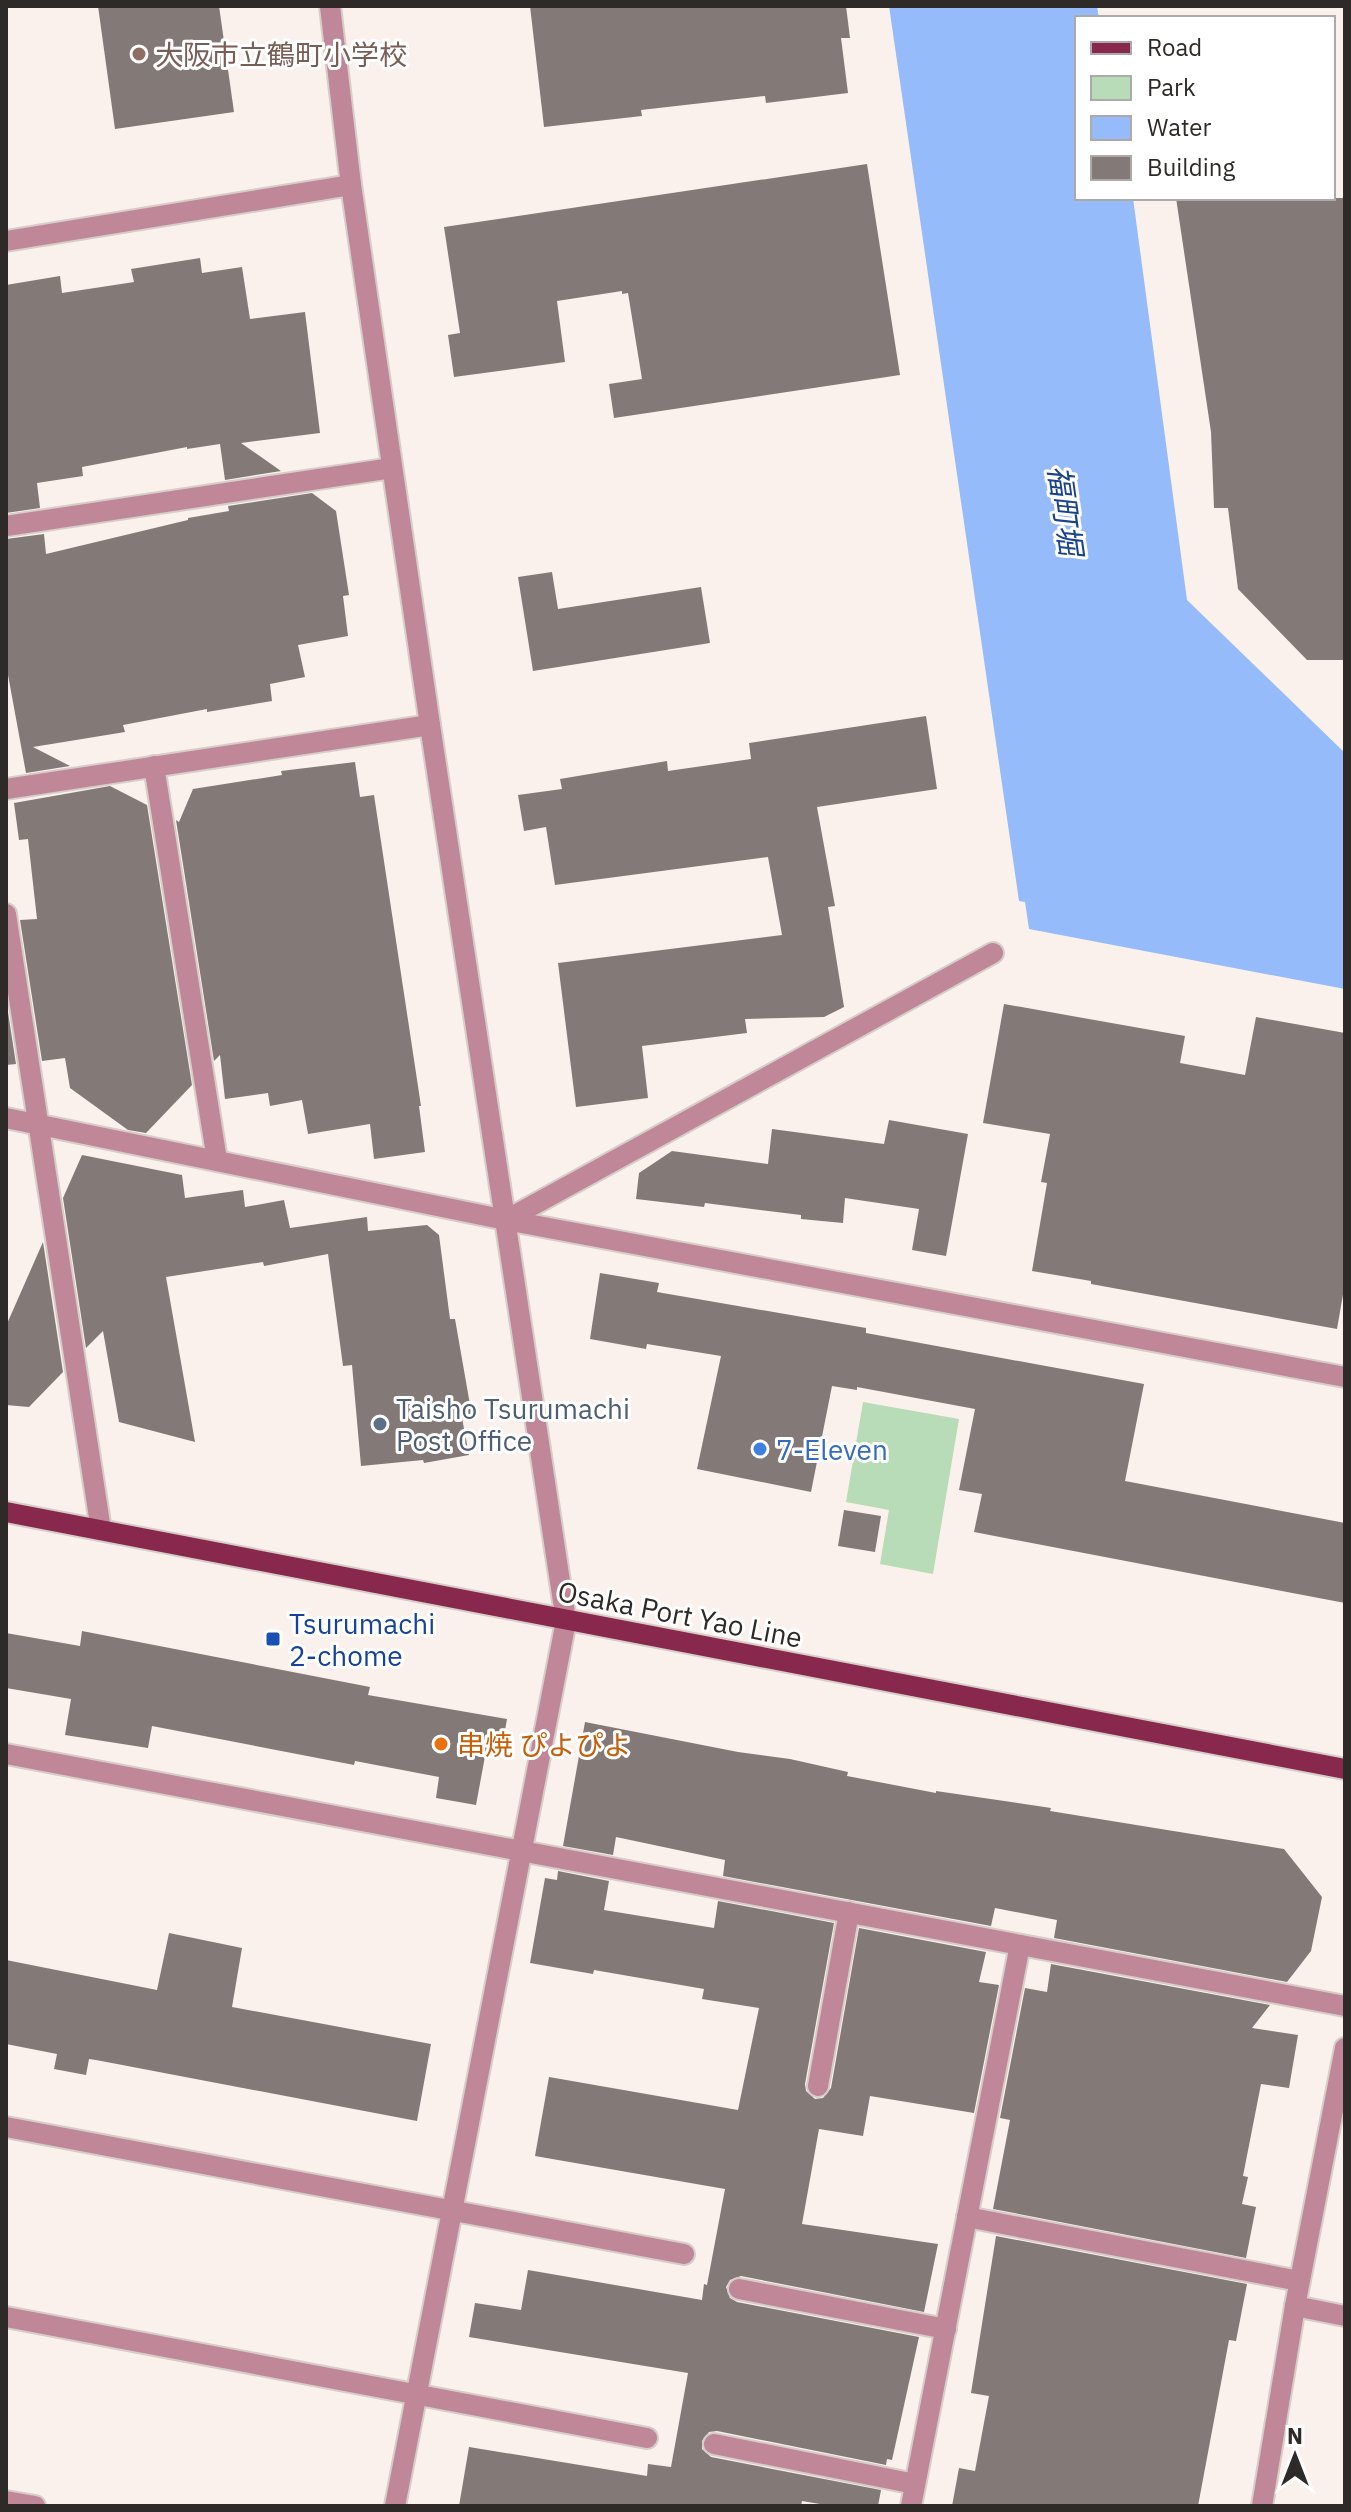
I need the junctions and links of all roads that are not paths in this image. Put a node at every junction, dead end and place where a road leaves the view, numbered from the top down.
1 (330, 6) edge
2 (351, 185) junction
3 (6, 241) edge
4 (392, 468) junction
5 (6, 526) edge
6 (430, 725) junction
7 (154, 766) junction
8 (6, 789) edge
9 (6, 914) edge
10 (993, 953) dead end
11 (6, 1118) edge
12 (40, 1124) junction
13 (217, 1160) junction
14 (506, 1220) junction
15 (1345, 1377) edge
16 (6, 1512) edge
17 (101, 1530) junction
18 (566, 1621) junction
19 (6, 1754) edge
20 (1345, 1769) edge
21 (522, 1851) junction
22 (849, 1912) junction
23 (1020, 1945) junction
24 (1345, 2006) edge
25 (1345, 2048) edge
26 (1342, 2076) edge
27 (818, 2086) dead end
28 (6, 2127) edge
29 (453, 2210) junction
30 (967, 2217) junction
31 (684, 2254) dead end
32 (1299, 2281) junction
33 (739, 2289) dead end
34 (1295, 2306) junction
35 (1345, 2316) edge
36 (6, 2317) edge
37 (946, 2329) junction
38 (417, 2394) junction
39 (647, 2438) dead end
40 (714, 2444) dead end
41 (915, 2484) junction
42 (6, 2501) edge
43 (35, 2506) edge
44 (395, 2506) edge
45 (911, 2506) edge
46 (1262, 2506) edge

1 - 2 street
2 - 3 street
2 - 4 street
4 - 5 street
4 - 6 street
6 - 7 street
6 - 14 street
7 - 8 street
7 - 13 street
9 - 12 street
10 - 14 street
11 - 12 street
12 - 13 street
12 - 17 street
13 - 14 street
14 - 15 street
14 - 18 street
16 - 17 main road, Osaka Port Yao Line
17 - 18 main road, Osaka Port Yao Line
18 - 20 main road, Osaka Port Yao Line
18 - 21 street
19 - 21 street
21 - 22 street
21 - 29 street
22 - 23 street
22 - 27 street
23 - 24 street
23 - 30 street
25 - 26 street
26 - 32 street
28 - 29 street
29 - 31 street
29 - 38 street
30 - 32 street
30 - 37 street
32 - 34 street
33 - 37 street
34 - 35 street
34 - 46 street
36 - 38 street
37 - 41 street
38 - 39 street
38 - 44 street
40 - 41 street
41 - 45 street
42 - 43 street

